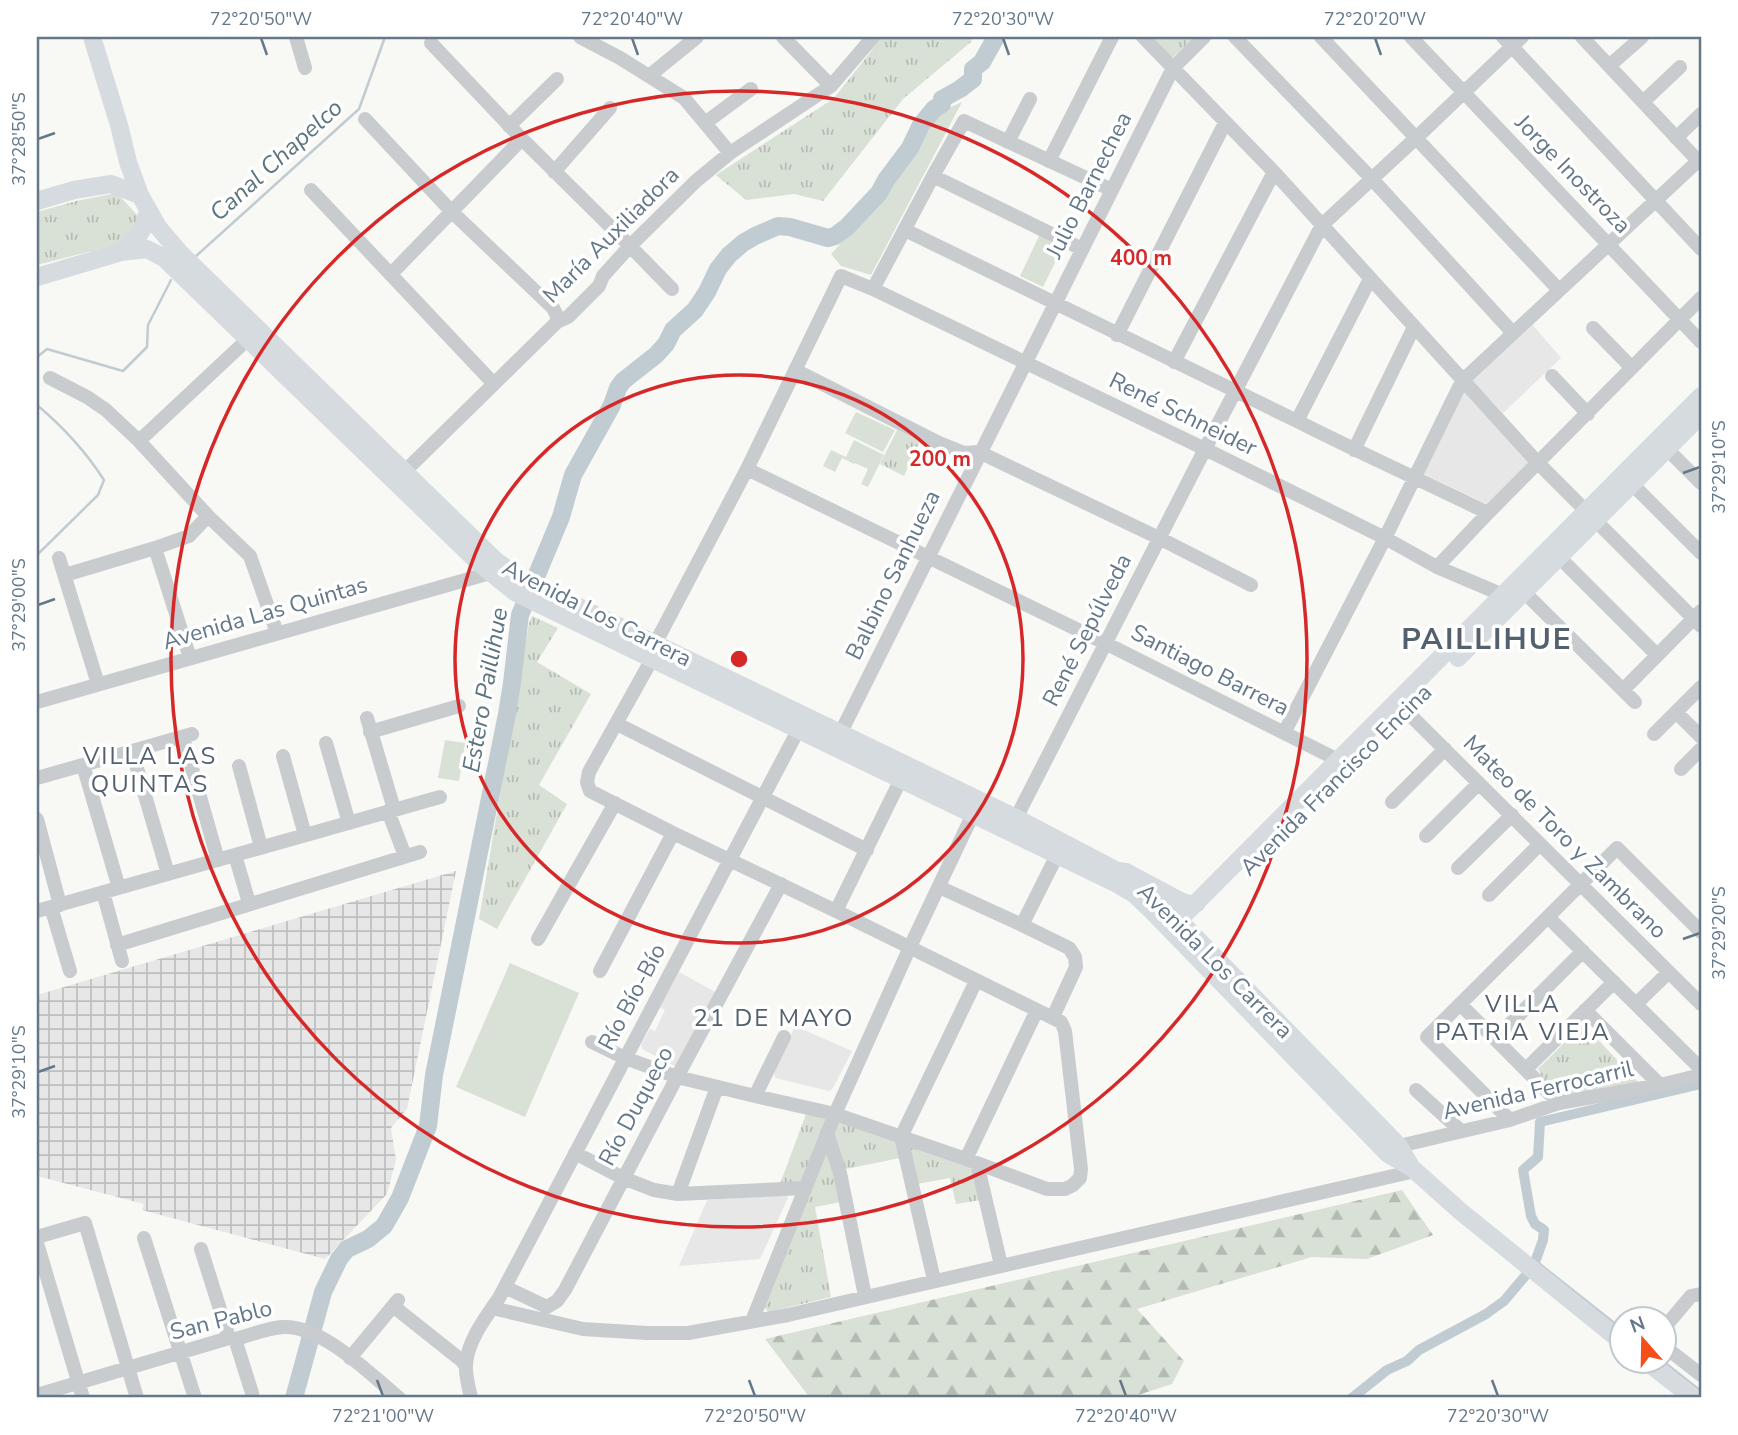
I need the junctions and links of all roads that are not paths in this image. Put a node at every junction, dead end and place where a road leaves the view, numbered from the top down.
1 (92, 37) edge
2 (296, 37) edge
3 (580, 37) edge
4 (612, 37) edge
5 (697, 37) edge
6 (785, 37) edge
7 (873, 37) edge
8 (1112, 37) edge
9 (1143, 37) edge
10 (1204, 37) edge
11 (1235, 37) edge
12 (1321, 37) edge
13 (1411, 37) edge
14 (1582, 37) edge
15 (1642, 37) edge
16 (1512, 40) edge
17 (431, 43) dead end
18 (600, 48) junction
19 (1609, 66) junction
20 (1680, 67) dead end
21 (305, 68) dead end
22 (1172, 68) junction
23 (649, 76) junction
24 (557, 79) dead end
25 (831, 86) junction
26 (751, 89) dead end
27 (1464, 92) junction
28 (1030, 99) dead end
29 (1643, 102) junction
30 (610, 108) dead end
31 (1701, 114) edge
32 (365, 119) dead end
33 (705, 122) junction
34 (1225, 123) junction
35 (509, 126) junction
36 (1416, 138) junction
37 (1676, 138) junction
38 (522, 139) junction
39 (1008, 142) junction
40 (730, 153) junction
41 (1048, 161) junction
42 (1700, 162) edge
43 (554, 172) junction
44 (1274, 172) junction
45 (933, 176) junction
46 (1372, 178) junction
47 (311, 190) dead end
48 (1112, 190) junction
49 (1656, 200) junction
50 (37, 201) edge
51 (144, 203) junction
52 (451, 211) junction
53 (1322, 225) junction
54 (905, 230) junction
55 (1608, 244) junction
56 (631, 246) junction
57 (1082, 249) junction
58 (1701, 249) edge
59 (121, 252) junction
60 (391, 274) junction
61 (37, 277) edge
62 (1370, 279) junction
63 (672, 289) dead end
64 (873, 289) junction
65 (1559, 290) junction
66 (1701, 298) edge
67 (1054, 304) junction
68 (1680, 320) junction
69 (557, 322) junction
70 (1414, 327) junction
71 (1593, 328) dead end
72 (1513, 333) junction
73 (1117, 335) junction
74 (248, 339) junction
75 (1701, 342) edge
76 (1025, 362) junction
77 (1174, 362) junction
78 (1632, 369) junction
79 (795, 370) junction
80 (1552, 376) dead end
81 (50, 378) dead end
82 (1462, 381) junction
83 (494, 384) junction
84 (1235, 391) junction
85 (1701, 396) edge
86 (1588, 414) junction
87 (1701, 415) edge
88 (1297, 421) junction
89 (139, 441) junction
90 (1205, 449) junction
91 (1667, 449) junction
92 (1354, 450) junction
93 (979, 452) junction
94 (1538, 463) junction
95 (747, 469) junction
96 (400, 477) junction
97 (1415, 477) junction
98 (1701, 483) edge
99 (1632, 484) junction
100 (1489, 513) junction
101 (208, 516) junction
102 (1591, 516) junction
103 (1159, 538) junction
104 (1385, 538) junction
105 (155, 548) junction
106 (1701, 553) edge
107 (1559, 557) junction
108 (59, 558) dead end
109 (928, 558) junction
110 (1437, 567) junction
111 (498, 571) junction
112 (65, 575) junction
113 (1251, 585) dead end
114 (1524, 592) junction
115 (1503, 595) junction
116 (1699, 619) edge
117 (277, 633) junction
118 (1105, 643) junction
119 (653, 651) junction
120 (1657, 655) junction
121 (190, 658) junction
122 (98, 684) junction
123 (1701, 687) edge
124 (1623, 690) junction
125 (37, 702) edge
126 (1635, 702) dead end
127 (459, 706) dead end
128 (1402, 706) junction
129 (1676, 712) junction
130 (802, 723) junction
131 (617, 724) junction
132 (1284, 733) junction
133 (840, 734) junction
134 (1654, 734) dead end
135 (1701, 737) edge
136 (326, 744) dead end
137 (1445, 749) junction
138 (1701, 749) edge
139 (132, 751) junction
140 (283, 757) dead end
141 (1344, 764) junction
142 (83, 765) junction
143 (239, 766) dead end
144 (1681, 769) dead end
145 (37, 778) edge
146 (901, 779) junction
147 (1479, 783) junction
148 (440, 797) dead end
149 (762, 797) junction
150 (1392, 802) dead end
151 (615, 803) junction
152 (391, 810) junction
153 (973, 814) junction
154 (1511, 815) junction
155 (37, 819) edge
156 (349, 822) junction
157 (1012, 825) junction
158 (673, 833) junction
159 (305, 835) junction
160 (1426, 836) dead end
161 (1540, 844) junction
162 (261, 847) junction
163 (867, 850) junction
164 (420, 852) dead end
165 (235, 855) junction
166 (1057, 855) junction
167 (405, 856) junction
168 (218, 860) junction
169 (729, 860) junction
170 (1458, 868) dead end
171 (1118, 871) junction
172 (168, 874) junction
173 (781, 884) junction
174 (1581, 884) junction
175 (939, 887) junction
176 (119, 888) junction
177 (103, 892) junction
178 (1489, 895) dead end
179 (248, 903) junction
180 (1197, 903) junction
181 (56, 906) junction
182 (37, 911) edge
183 (836, 911) junction
184 (1548, 916) junction
185 (1023, 925) junction
186 (1179, 929) junction
187 (1701, 932) edge
188 (538, 939) dead end
189 (117, 945) junction
190 (910, 947) junction
191 (1583, 951) junction
192 (122, 961) dead end
193 (69, 971) dead end
194 (600, 971) dead end
195 (1669, 972) junction
196 (976, 981) junction
197 (1614, 982) junction
198 (1698, 995) edge
199 (1460, 1004) junction
200 (1636, 1004) junction
201 (1037, 1010) junction
202 (1585, 1010) junction
203 (1053, 1017) junction
204 (784, 1037) dead end
205 (1495, 1039) junction
206 (592, 1042) dead end
207 (625, 1058) junction
208 (1526, 1069) junction
209 (1701, 1069) edge
210 (1701, 1075) edge
211 (677, 1077) junction
212 (1660, 1085) junction
213 (717, 1087) junction
214 (1416, 1090) dead end
215 (755, 1096) junction
216 (1559, 1103) junction
217 (835, 1114) junction
218 (1510, 1120) junction
219 (1461, 1131) junction
220 (827, 1133) junction
221 (901, 1137) junction
222 (1393, 1150) junction
223 (575, 1153) junction
224 (971, 1161) junction
225 (1413, 1169) junction
226 (623, 1178) junction
227 (805, 1188) junction
228 (678, 1194) junction
229 (37, 1237) edge
230 (144, 1238) dead end
231 (37, 1243) edge
232 (201, 1249) dead end
233 (1001, 1265) junction
234 (934, 1280) junction
235 (1701, 1294) edge
236 (865, 1296) junction
237 (499, 1298) junction
238 (1678, 1311) edge
239 (752, 1321) junction
240 (1608, 1331) edge
241 (232, 1339) junction
242 (181, 1353) junction
243 (1678, 1357) edge
244 (350, 1358) junction
245 (466, 1366) junction
246 (128, 1368) junction
247 (1701, 1375) edge
248 (1665, 1376) edge
249 (78, 1383) junction
250 (251, 1393) dead end
251 (37, 1395) edge
252 (83, 1398) edge
253 (137, 1398) edge
254 (195, 1398) edge
255 (399, 1398) edge
256 (471, 1398) edge
257 (1693, 1398) edge

1 - 51 main road, Avenida Los Carrera
2 - 21 street
3 - 18 street
4 - 18 street
5 - 23 street
6 - 25 street
7 - 25 street, María Auxiliadora
8 - 41 street
9 - 22 street
10 - 22 street, Julio Barnechea
11 - 46 street
12 - 36 street
13 - 27 street, Jorge Inostroza
14 - 19 street
15 - 19 street
16 - 27 street, René Sepúlveda
16 - 49 street
17 - 35 street
18 - 23 street
19 - 29 street
20 - 29 street
22 - 34 street
22 - 48 street, Julio Barnechea
23 - 33 street
24 - 35 street
25 - 40 street, María Auxiliadora
26 - 33 street
27 - 36 street, René Sepúlveda
27 - 55 street, Jorge Inostroza
28 - 39 street
29 - 37 street
30 - 43 street
31 - 37 street
32 - 52 street
33 - 40 street
34 - 44 street
34 - 73 street
35 - 38 street
36 - 46 street, René Sepúlveda
36 - 65 street
37 - 42 street
38 - 43 street
38 - 52 street
39 - 41 street
39 - 45 street
40 - 56 street, María Auxiliadora
41 - 48 street
42 - 49 street
43 - 56 street
44 - 53 street
44 - 77 street
45 - 54 street
45 - 57 street
46 - 53 street, René Sepúlveda
46 - 72 street
47 - 60 street
48 - 57 street, Julio Barnechea
49 - 55 street
49 - 58 street
50 - 51 main road
51 - 59 main road
51 - 96 main road, Avenida Los Carrera
52 - 60 street
52 - 69 street
53 - 62 street
53 - 84 street, René Sepúlveda
54 - 64 street
54 - 67 street
55 - 65 street
55 - 68 street, Jorge Inostroza
56 - 63 street
56 - 69 street, María Auxiliadora
57 - 67 street, Julio Barnechea
59 - 61 main road
59 - 74 main road, Avenida Los Carrera
60 - 83 street
62 - 70 street
62 - 88 street
64 - 76 street, René Schneider
64 - 79 street, René Schneider
65 - 72 street
66 - 68 street
67 - 73 street
67 - 76 street, Julio Barnechea
68 - 75 street, Jorge Inostroza
68 - 78 street
69 - 83 street, María Auxiliadora
70 - 82 street
70 - 92 street
71 - 78 street
72 - 82 street
73 - 77 street
74 - 89 street
74 - 96 main road, Avenida Los Carrera
76 - 90 street, René Schneider
76 - 93 street, Balbino Sanhueza
77 - 84 street
78 - 86 street
79 - 93 street
79 - 95 street
80 - 86 street
81 - 89 street
82 - 94 street
82 - 97 street
83 - 96 street, María Auxiliadora
84 - 88 street
84 - 90 street, René Sepúlveda
85 - 102 main road, Avenida Francisco Encina
86 - 94 street
87 - 91 main road, Avenida Francisco Encina
88 - 92 street
89 - 101 street
90 - 103 street, René Sepúlveda
90 - 104 street, René Schneider
91 - 98 street
91 - 99 main road, Avenida Francisco Encina
92 - 97 street
93 - 103 street
93 - 109 street, Balbino Sanhueza
94 - 100 street
94 - 102 street
95 - 109 street, Santiago Barrera
95 - 119 street
96 - 111 main road, Avenida Los Carrera
97 - 100 street
97 - 104 street
99 - 102 main road, Avenida Francisco Encina
99 - 106 street
100 - 110 street
101 - 105 street
101 - 117 street
102 - 107 main road, Avenida Francisco Encina
102 - 115 main road, Avenida Francisco Encina
102 - 116 street
103 - 113 street
103 - 118 street, René Sepúlveda
104 - 110 street, René Schneider
104 - 132 street
105 - 112 street
105 - 121 street
107 - 114 main road, Avenida Francisco Encina
107 - 120 street
108 - 112 street
109 - 118 street, Santiago Barrera
109 - 133 street, Balbino Sanhueza
110 - 115 street, René Schneider
111 - 117 street, Avenida Las Quintas
111 - 119 main road, Avenida Los Carrera
112 - 122 street
114 - 115 street
114 - 124 street
114 - 128 main road, Avenida Francisco Encina
115 - 128 main road, Avenida Francisco Encina
116 - 120 street
117 - 121 street, Avenida Las Quintas
118 - 132 street, Santiago Barrera
118 - 157 street, René Sepúlveda
119 - 130 main road, Avenida Los Carrera
119 - 131 street
120 - 124 street
121 - 122 street, Avenida Las Quintas
122 - 125 street, Avenida Las Quintas
123 - 129 street
124 - 126 street
127 - 152 street
128 - 137 street, Mateo de Toro y Zambrano
128 - 141 main road, Avenida Francisco Encina
129 - 134 street
129 - 135 street
130 - 133 main road, Avenida Los Carrera
130 - 146 main road, Avenida Los Carrera
130 - 149 street, Río Bío-Bío
131 - 149 street
131 - 151 street
132 - 141 street, Santiago Barrera
133 - 157 main road, Avenida Los Carrera
136 - 156 street
137 - 147 street, Mateo de Toro y Zambrano
137 - 150 street
138 - 144 street
139 - 142 street
139 - 168 street
139 - 172 street
140 - 159 street
141 - 180 main road, Avenida Francisco Encina
141 - 186 main road, Avenida Francisco Encina
142 - 145 street
142 - 176 street
143 - 162 street
146 - 153 main road, Avenida Los Carrera
146 - 163 street
147 - 154 street, Mateo de Toro y Zambrano
147 - 160 street
148 - 152 street
149 - 163 street
149 - 169 street, Río Bío-Bío
151 - 158 street
151 - 188 street
152 - 156 street
152 - 167 street
153 - 157 main road, Avenida Los Carrera
153 - 175 street
154 - 161 street, Mateo de Toro y Zambrano
154 - 170 street
155 - 181 street
156 - 159 street
157 - 166 main road, Avenida Los Carrera
157 - 171 main road, Avenida Los Carrera
158 - 169 street
158 - 194 street
159 - 162 street
161 - 174 street, Mateo de Toro y Zambrano
161 - 178 street
162 - 165 street
163 - 183 street
164 - 167 street
165 - 168 street
165 - 179 street
166 - 185 street
166 - 186 main road, Avenida Los Carrera
167 - 179 street
168 - 172 street
169 - 173 street
169 - 207 street, Río Bío-Bío
171 - 180 main road
171 - 186 main road, Avenida Los Carrera
172 - 176 street
173 - 183 street
173 - 211 street, Río Duqueco
174 - 184 street
174 - 187 street
174 - 195 street, Mateo de Toro y Zambrano
175 - 185 street
175 - 190 street
176 - 177 street
177 - 181 street
177 - 189 street
179 - 189 street
180 - 186 main road, Avenida Francisco Encina
181 - 182 street
181 - 193 street
183 - 190 street
184 - 191 street
184 - 199 street
185 - 203 street
186 - 222 main road, Avenida Los Carrera
189 - 192 street
190 - 196 street
190 - 217 street
191 - 197 street
191 - 205 street
195 - 198 street, Mateo de Toro y Zambrano
195 - 200 street
196 - 201 street
196 - 221 street
197 - 200 street
197 - 202 street
199 - 205 street
199 - 218 street
200 - 209 street
201 - 203 street
201 - 224 street
202 - 208 street
202 - 212 street
203 - 224 street
204 - 215 street
205 - 208 street
206 - 207 street
207 - 211 street
207 - 223 street, Río Bío-Bío
208 - 216 street
210 - 212 street, Avenida Ferrocarril
211 - 213 street
211 - 226 street, Río Duqueco
212 - 216 street, Avenida Ferrocarril
213 - 215 street
213 - 228 street
214 - 219 street
215 - 217 street
216 - 218 street, Avenida Ferrocarril
217 - 220 street
217 - 221 street
218 - 219 street, Avenida Ferrocarril
219 - 222 street, Avenida Ferrocarril
220 - 227 street
220 - 236 street
221 - 224 street
221 - 234 street
222 - 225 main road, Avenida Los Carrera
223 - 226 street
223 - 237 street, Río Bío-Bío
224 - 233 street
225 - 233 street
225 - 240 main road, Avenida Los Carrera
226 - 228 street
226 - 237 street, Río Duqueco
227 - 228 street
227 - 239 street
229 - 246 street
230 - 242 street
231 - 249 street
232 - 241 street
233 - 234 street
234 - 236 street
235 - 238 street
236 - 239 street
237 - 239 street
237 - 245 street, Río Bío-Bío
241 - 242 street, San Pablo
241 - 244 street, San Pablo
241 - 250 street
242 - 246 street, San Pablo
242 - 254 street
243 - 247 street
244 - 245 street
244 - 255 street, San Pablo
245 - 256 street
246 - 249 street, San Pablo
246 - 253 street
248 - 257 main road
249 - 251 street, San Pablo
249 - 252 street

